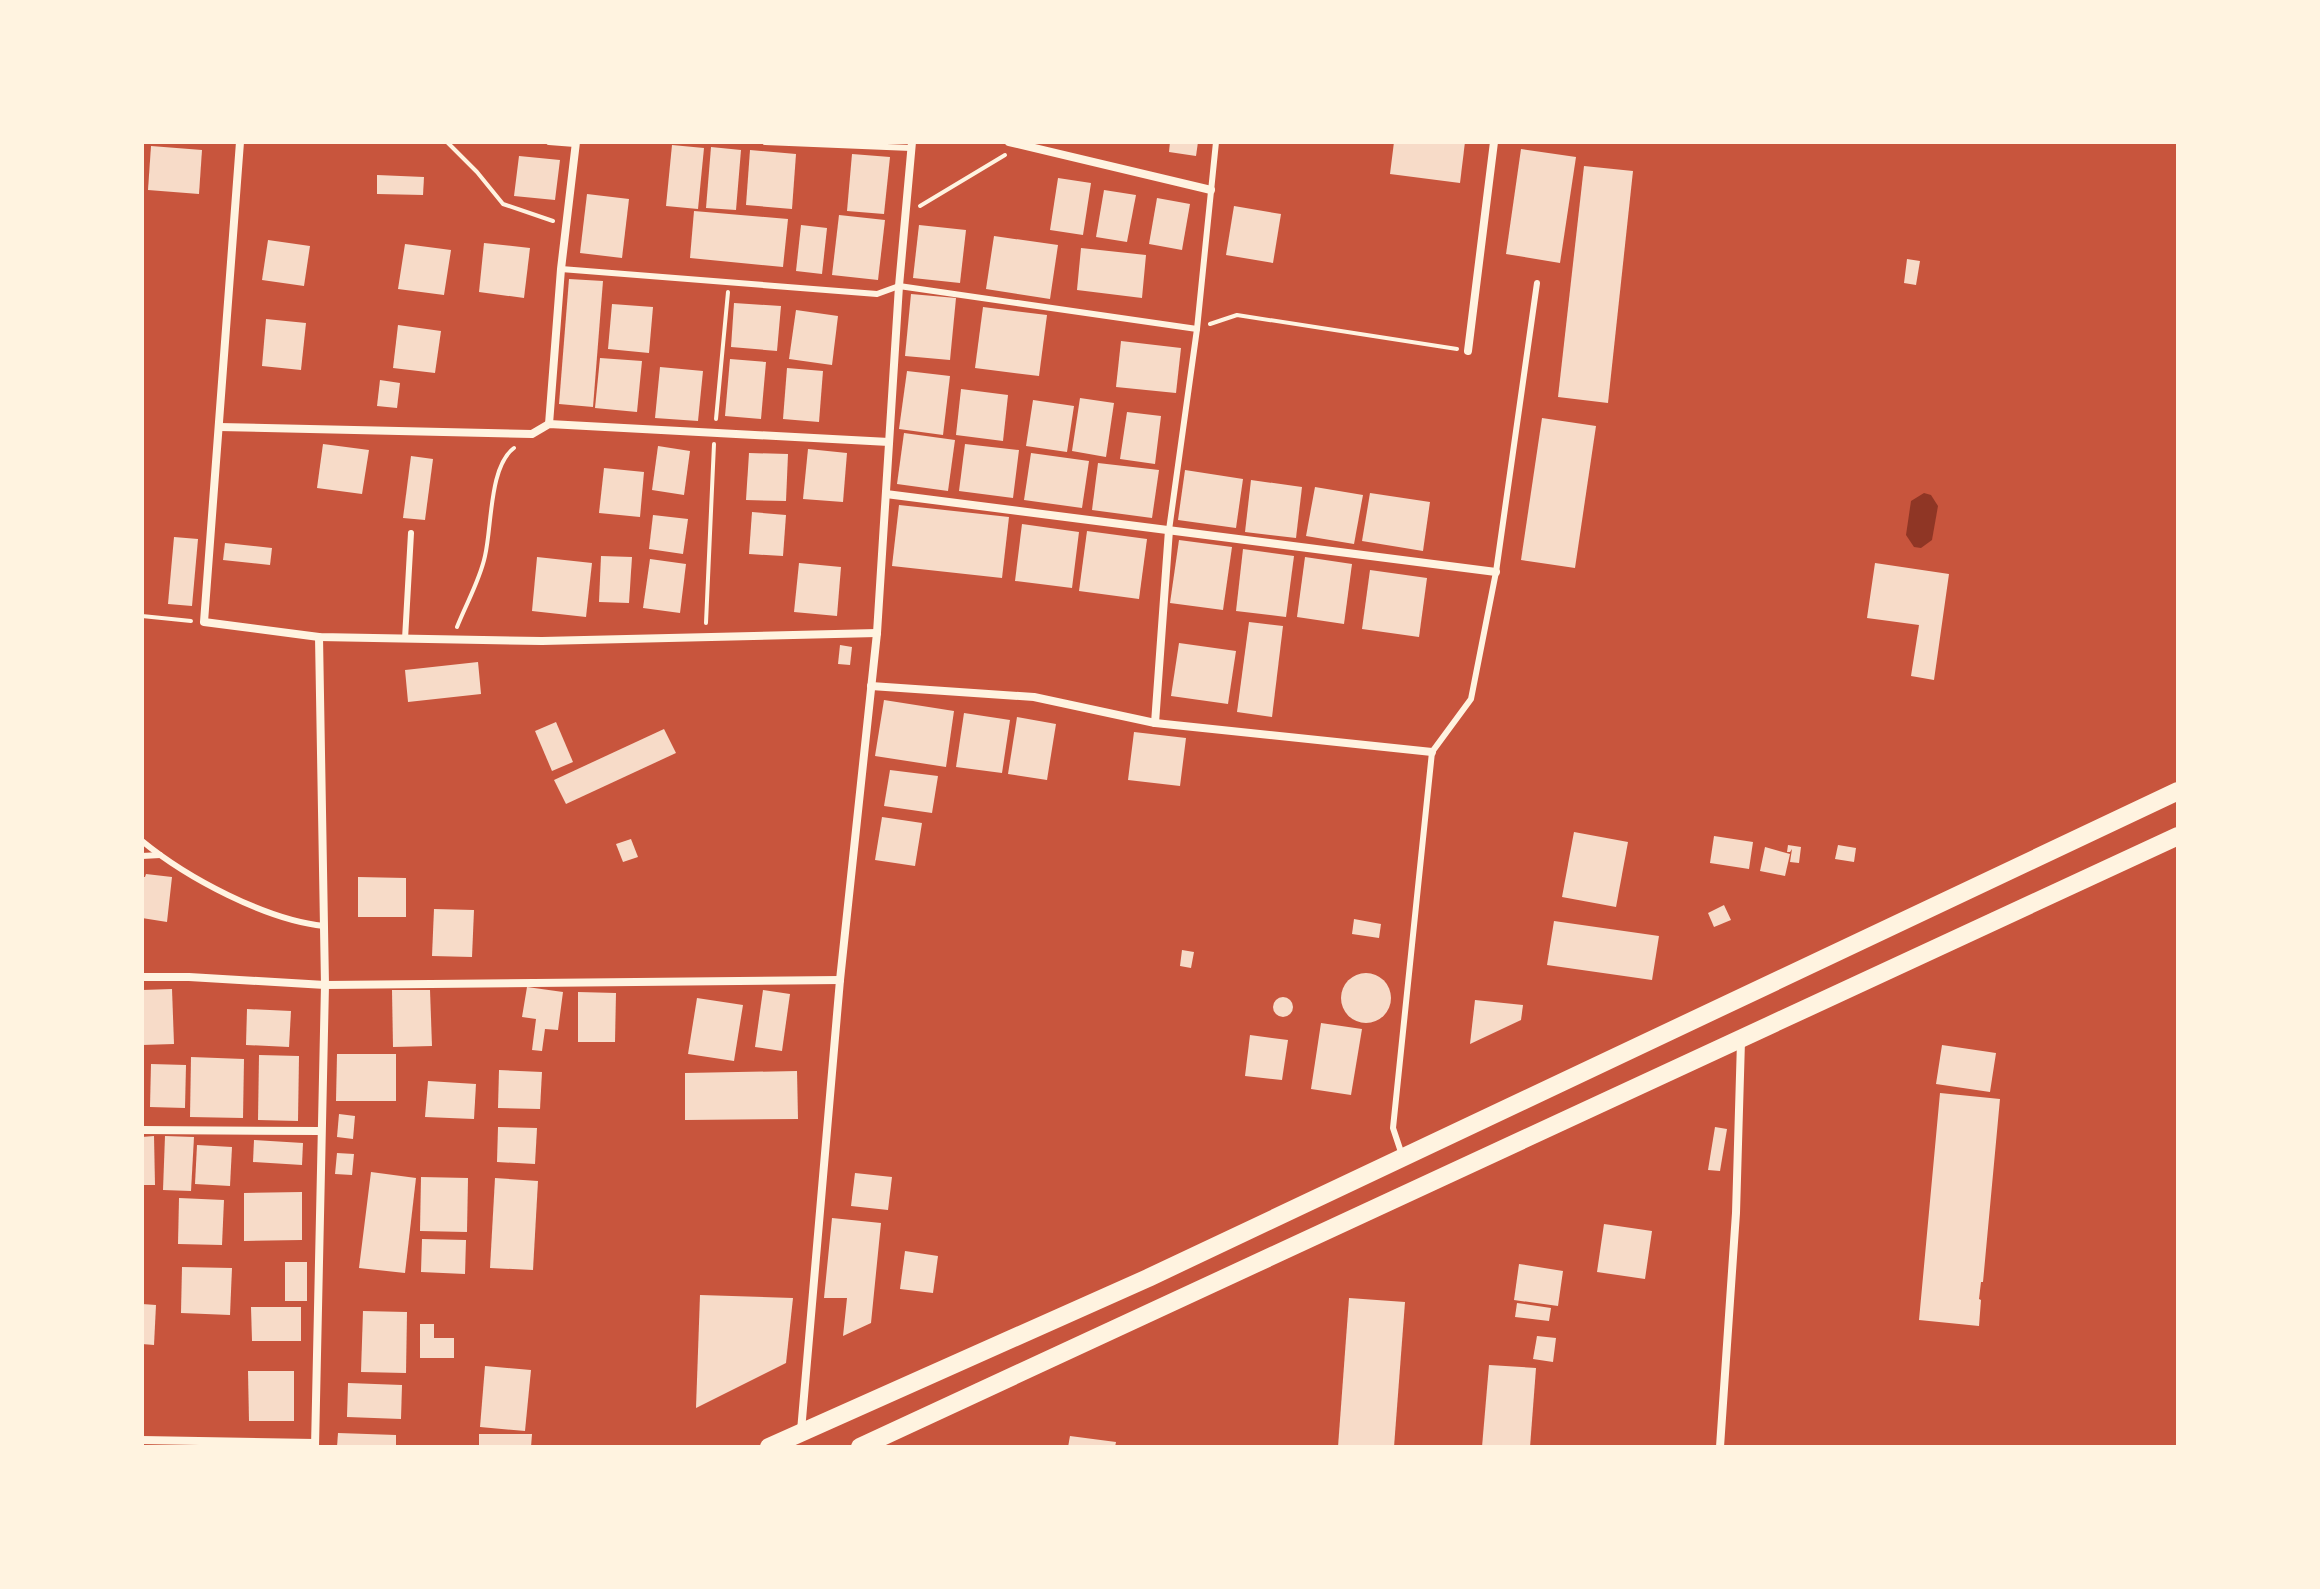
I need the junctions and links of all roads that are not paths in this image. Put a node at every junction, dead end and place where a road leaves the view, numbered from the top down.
1 (240, 142) edge
2 (549, 142) edge
3 (765, 142) edge
4 (1009, 142) edge
5 (1216, 142) edge
6 (1494, 142) edge
7 (576, 143) edge
8 (911, 145) edge
9 (1211, 190) junction
10 (561, 269) junction
11 (1537, 283) dead end
12 (899, 286) junction
13 (1197, 329) junction
14 (1468, 351) road end
15 (549, 424) junction
16 (219, 427) junction
17 (889, 442) junction
18 (886, 494) junction
19 (1169, 530) junction
20 (411, 533) dead end
21 (1496, 572) junction
22 (877, 633) junction
23 (319, 637) junction
24 (405, 639) junction
25 (871, 686) junction
26 (1155, 723) junction
27 (1432, 752) junction
28 (2178, 791) edge
29 (2178, 836) edge
30 (142, 841) edge
31 (160, 855) junction
32 (142, 856) edge
33 (324, 926) junction
34 (142, 977) edge
35 (840, 980) junction
36 (325, 985) junction
37 (1741, 1040) junction
38 (142, 1130) edge
39 (321, 1131) junction
40 (1403, 1158) junction
41 (801, 1432) junction
42 (142, 1440) edge
43 (315, 1445) edge
44 (769, 1447) edge
45 (860, 1447) edge
46 (1720, 1447) edge

1 - 16 street
2 - 7 lane
3 - 8 lane
4 - 9 street
5 - 9 lane
6 - 14 street
7 - 10 street
8 - 12 street
9 - 13 lane
10 - 12 lane
10 - 15 street
11 - 21 lane
12 - 13 lane
12 - 17 street
13 - 19 lane
15 - 16 street
15 - 17 street
16 - 23 street
17 - 18 street
18 - 19 street
18 - 22 street
19 - 21 street
19 - 26 street
20 - 24 lane
21 - 27 lane
22 - 24 street
22 - 25 street
23 - 24 street
23 - 33 street
25 - 26 street
25 - 35 street
26 - 27 street
27 - 40 lane
28 - 40 highway
29 - 37 highway
30 - 31 lane
31 - 32 lane
31 - 33 lane
33 - 36 street
34 - 36 street
35 - 36 street
35 - 41 street
36 - 39 street
37 - 45 highway
37 - 46 street
38 - 39 street
39 - 43 street
40 - 41 highway
41 - 44 highway
42 - 43 street

